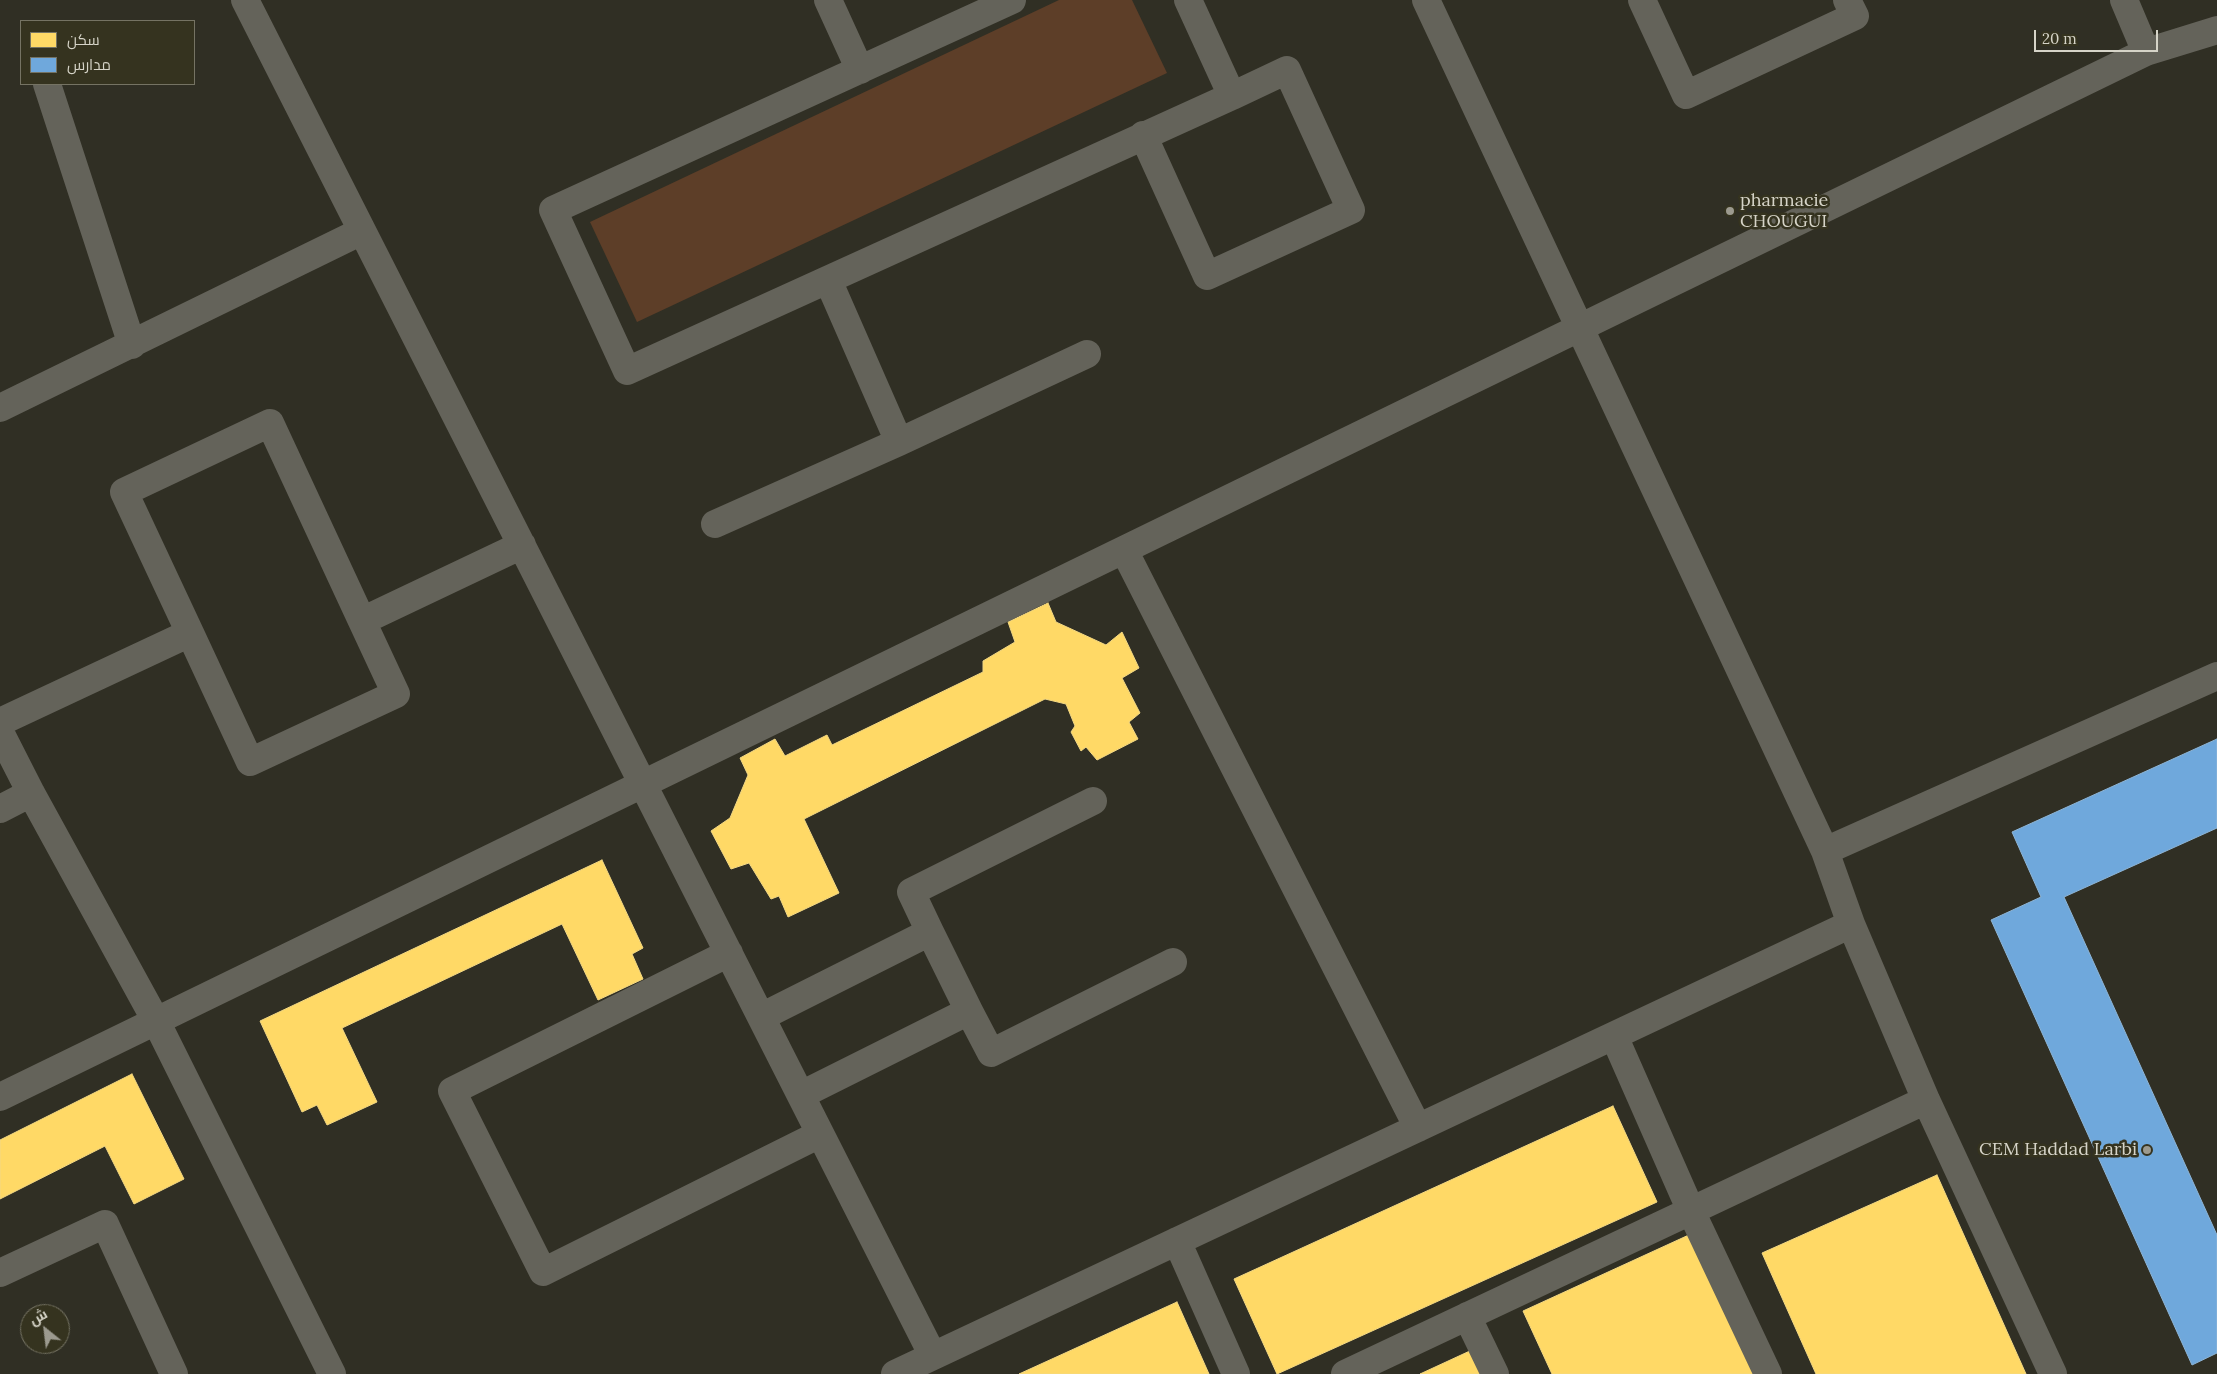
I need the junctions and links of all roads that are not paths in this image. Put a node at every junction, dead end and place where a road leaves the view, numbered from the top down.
1 (245, 0) edge
2 (828, 0) edge
3 (1012, 0) edge
4 (1188, 0) edge
5 (1426, 0) edge
6 (1642, 0) edge
7 (1848, 0) edge
8 (2124, 0) edge
9 (2217, 30) edge
10 (2146, 52) junction
11 (860, 70) junction
12 (47, 85) edge
13 (1232, 96) junction
14 (1142, 136) junction
15 (362, 231) junction
16 (828, 280) junction
17 (1580, 328) junction
18 (132, 345) junction
19 (1087, 354) dead end
20 (0, 408) edge
21 (899, 442) junction
22 (715, 524) dead end
23 (522, 544) junction
24 (1124, 550) junction
25 (362, 621) junction
26 (190, 633) junction
27 (2217, 676) edge
28 (0, 722) edge
29 (0, 732) edge
30 (643, 784) junction
31 (31, 793) junction
32 (1093, 801) dead end
33 (0, 809) edge
34 (1825, 851) junction
35 (1851, 924) junction
36 (930, 932) junction
37 (729, 953) junction
38 (1172, 962) dead end
39 (970, 1011) junction
40 (761, 1017) junction
41 (156, 1021) junction
42 (1614, 1036) junction
43 (801, 1095) junction
44 (0, 1097) edge
45 (1926, 1100) junction
46 (1418, 1128) junction
47 (820, 1134) junction
48 (1691, 1211) junction
49 (1176, 1241) junction
50 (0, 1273) edge
51 (1467, 1316) junction
52 (933, 1356) junction
53 (174, 1374) edge
54 (332, 1374) edge
55 (895, 1374) edge
56 (1236, 1374) edge
57 (1345, 1374) edge
58 (1495, 1374) edge
59 (1768, 1374) edge
60 (2053, 1374) edge

1 - 15 street
2 - 11 street
3 - 11 street
4 - 13 street
5 - 17 street
6 - 7 street
8 - 10 street
9 - 10 street
10 - 17 street
11 - 16 street
12 - 18 street
13 - 14 street
13 - 14 street
14 - 16 street
15 - 18 street
15 - 23 street
16 - 21 street
17 - 24 street
17 - 34 street
18 - 20 street
19 - 21 street
21 - 22 street
23 - 25 street
23 - 30 street
24 - 30 street
24 - 46 street
25 - 26 street
25 - 26 street
26 - 28 street
27 - 34 street
29 - 31 street
30 - 37 street
30 - 41 street
31 - 33 street
31 - 41 street
32 - 36 street
34 - 35 street
35 - 42 street
35 - 45 street
36 - 39 street
36 - 40 street
37 - 40 street
37 - 47 street
38 - 39 street
39 - 43 street
40 - 43 street
41 - 44 street
41 - 54 street
42 - 46 street
42 - 48 street
43 - 47 street
45 - 48 street
45 - 60 street
46 - 49 street
47 - 52 street
48 - 51 street
48 - 59 street
49 - 52 street
49 - 56 street
50 - 53 street
51 - 57 street
51 - 58 street
52 - 55 street

